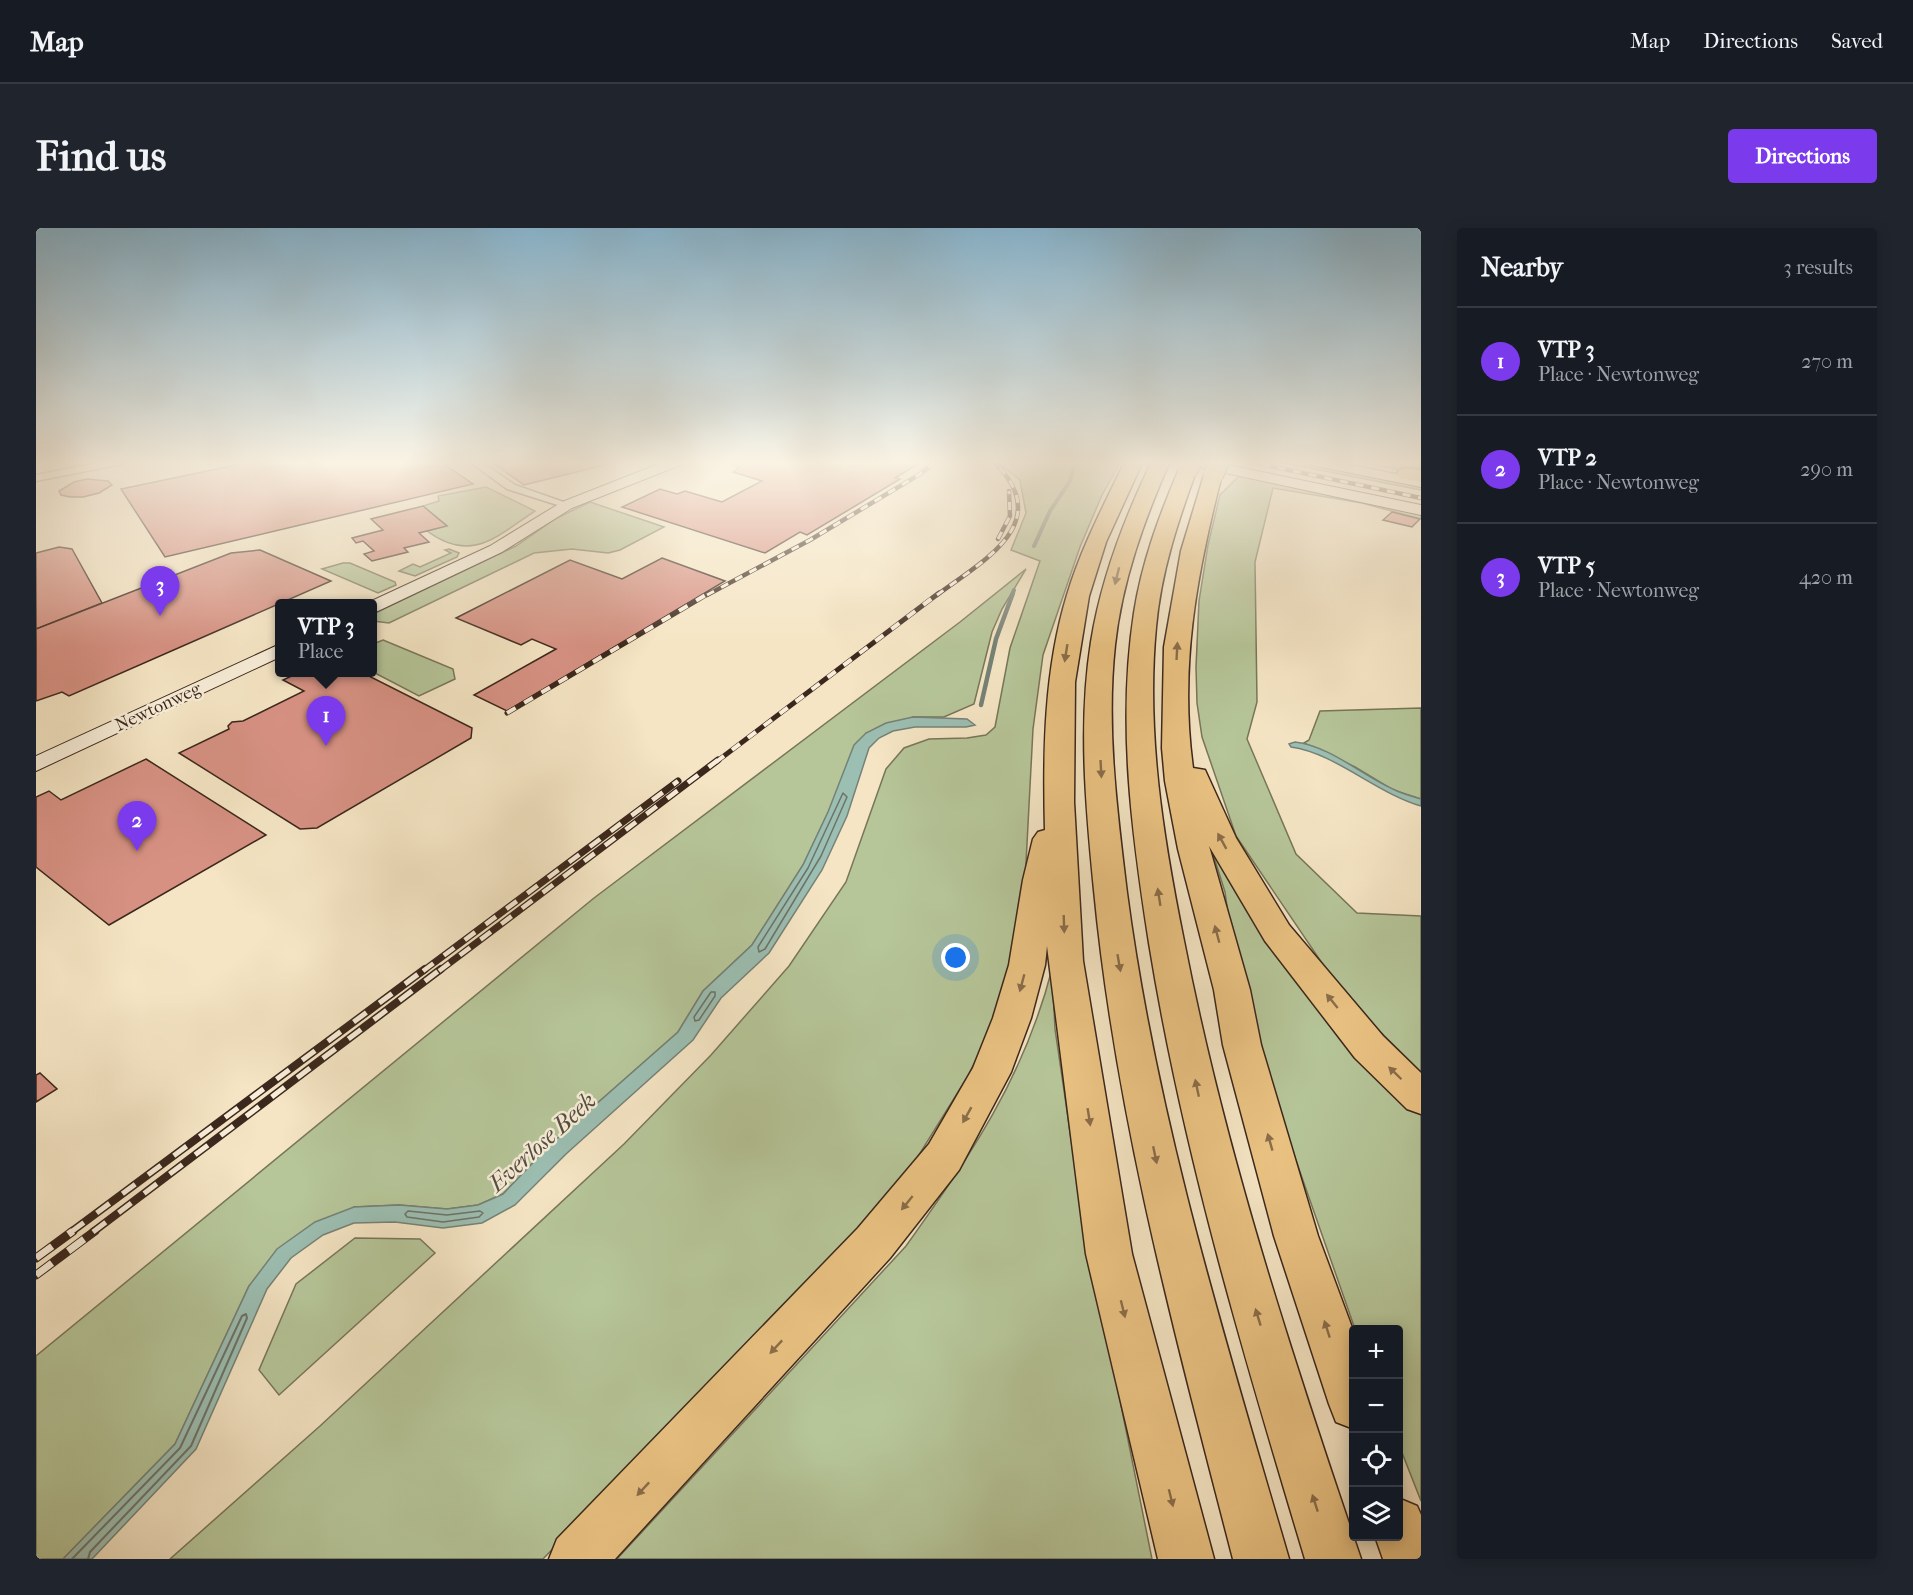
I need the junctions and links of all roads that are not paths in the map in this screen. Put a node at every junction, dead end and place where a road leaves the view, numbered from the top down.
1 (538, 523) edge
2 (1117, 523) edge
3 (1140, 523) edge
4 (1165, 523) edge
5 (1189, 523) edge
6 (377, 605) edge
7 (275, 652) edge
8 (1176, 710) junction
9 (36, 764) edge
10 (1059, 802) junction
11 (1421, 1098) edge
12 (1349, 1392) edge
13 (1403, 1538) edge
14 (577, 1559) edge
15 (1186, 1559) edge
16 (1261, 1559) edge
17 (1333, 1559) edge
18 (1411, 1559) edge

1 - 6 street
2 -> 10 highway
3 -> 16 highway
17 -> 4 highway
8 -> 5 highway
7 - 9 street, Newtonweg
11 -> 8 highway
12 -> 8 highway
10 -> 14 highway
10 -> 15 highway
13 - 18 highway

